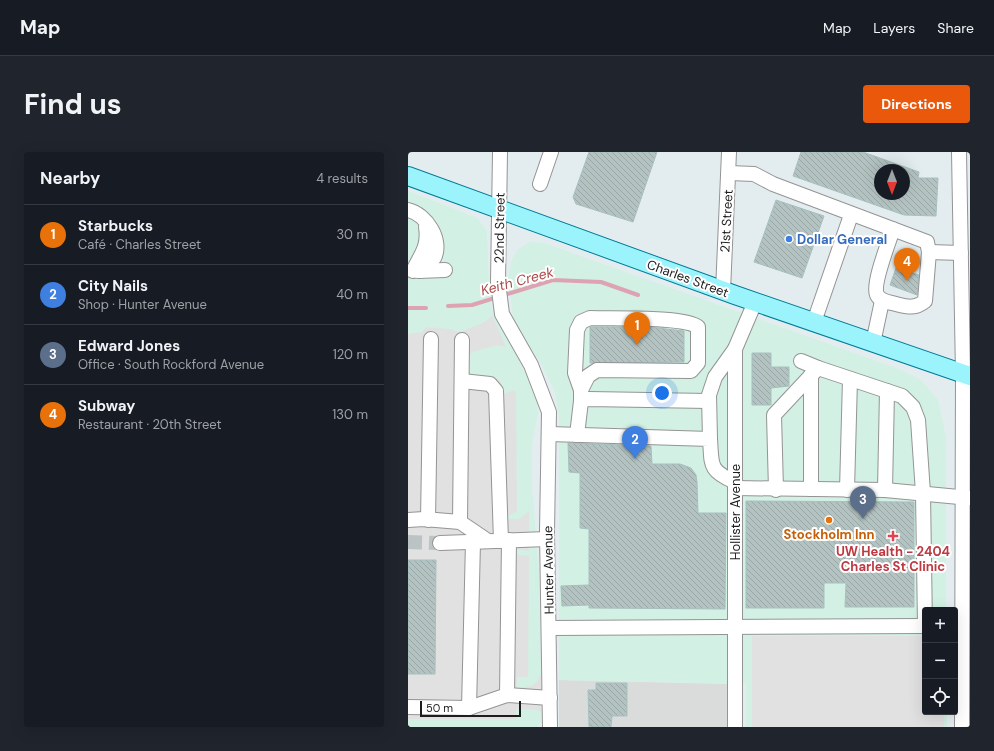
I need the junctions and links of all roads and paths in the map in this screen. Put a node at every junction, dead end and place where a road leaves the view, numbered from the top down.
1 (500, 152) edge
2 (551, 152) edge
3 (729, 152) edge
4 (959, 152) edge
5 (964, 172) edge
6 (729, 173) junction
7 (408, 176) edge
8 (540, 184) dead end
9 (408, 210) edge
10 (500, 210) junction
11 (852, 214) junction
12 (893, 229) junction
13 (929, 252) junction
14 (961, 253) junction
15 (445, 270) dead end
16 (414, 271) edge
17 (723, 291) junction
18 (882, 301) junction
19 (755, 302) junction
20 (814, 322) junction
21 (431, 339) dead end
22 (462, 340) dead end
23 (873, 343) junction
24 (735, 349) junction
25 (801, 361) dead end
26 (814, 372) junction
27 (967, 375) edge
28 (850, 379) junction
29 (462, 381) junction
30 (887, 391) junction
31 (581, 395) junction
32 (710, 401) junction
33 (549, 412) joint
34 (549, 434) junction
35 (577, 435) junction
36 (710, 439) junction
37 (966, 468) edge
38 (735, 485) junction
39 (811, 489) junction
40 (776, 490) junction
41 (847, 490) junction
42 (885, 490) junction
43 (923, 493) junction
44 (966, 497) edge
45 (408, 520) edge
46 (428, 520) junction
47 (460, 522) junction
48 (547, 539) junction
49 (499, 541) junction
50 (473, 542) junction
51 (440, 543) tunnel mouth
52 (925, 607) edge
53 (922, 626) edge
54 (958, 626) edge
55 (734, 627) junction
56 (548, 628) junction
57 (966, 644) edge
58 (508, 695) junction
59 (550, 698) junction
60 (408, 707) edge
61 (469, 708) junction
62 (550, 727) edge
63 (734, 727) edge
64 (962, 727) edge

1 - 10 street, 22nd Street
2 - 8 street
3 - 6 street, 21st Street
4 - 5 street
5 - 14 street
6 - 11 street
6 - 17 street, 21st Street
7 - 10 main road, Charles Street
9 - 16 street
10 - 17 main road, Charles Street
10 - 33 street, 22nd Street
11 - 12 street
11 - 20 street
12 - 13 street
12 - 18 street
13 - 14 street
13 - 18 street
14 - 27 street
15 - 16 street
17 - 19 main road, Charles Street
18 - 23 street
19 - 20 main road, Charles Street
19 - 24 street, Hollister Avenue
20 - 23 main road, Charles Street
21 - 46 street
22 - 29 street
23 - 27 main road, Charles Street
24 - 32 street
24 - 38 street, Hollister Avenue
25 - 26 street
26 - 28 street
26 - 39 street
26 - 40 street
27 - 37 street
28 - 30 street
28 - 41 street
29 - 47 street
29 - 49 street
30 - 42 street
30 - 43 street
31 - 31 street
31 - 32 street
31 - 35 street
32 - 36 street
33 - 34 street, Hunter Avenue
34 - 35 street
34 - 48 street, Hunter Avenue
35 - 36 street
36 - 38 street
37 - 44 street
38 - 40 street
38 - 55 street, Hollister Avenue
39 - 40 street
39 - 41 street
41 - 42 street
42 - 43 street
43 - 44 street
43 - 52 street
44 - 54 street
45 - 46 street
46 - 47 street
47 - 49 street
48 - 49 street
48 - 56 street, Hunter Avenue
49 - 50 street
49 - 58 street
50 - 51 street
50 - 61 street
53 - 55 street
54 - 57 street
55 - 56 street
55 - 63 street, Hollister Avenue
56 - 59 street, Hunter Avenue
57 - 64 street
58 - 59 street
58 - 61 street
59 - 62 street, Hunter Avenue
60 - 61 street

